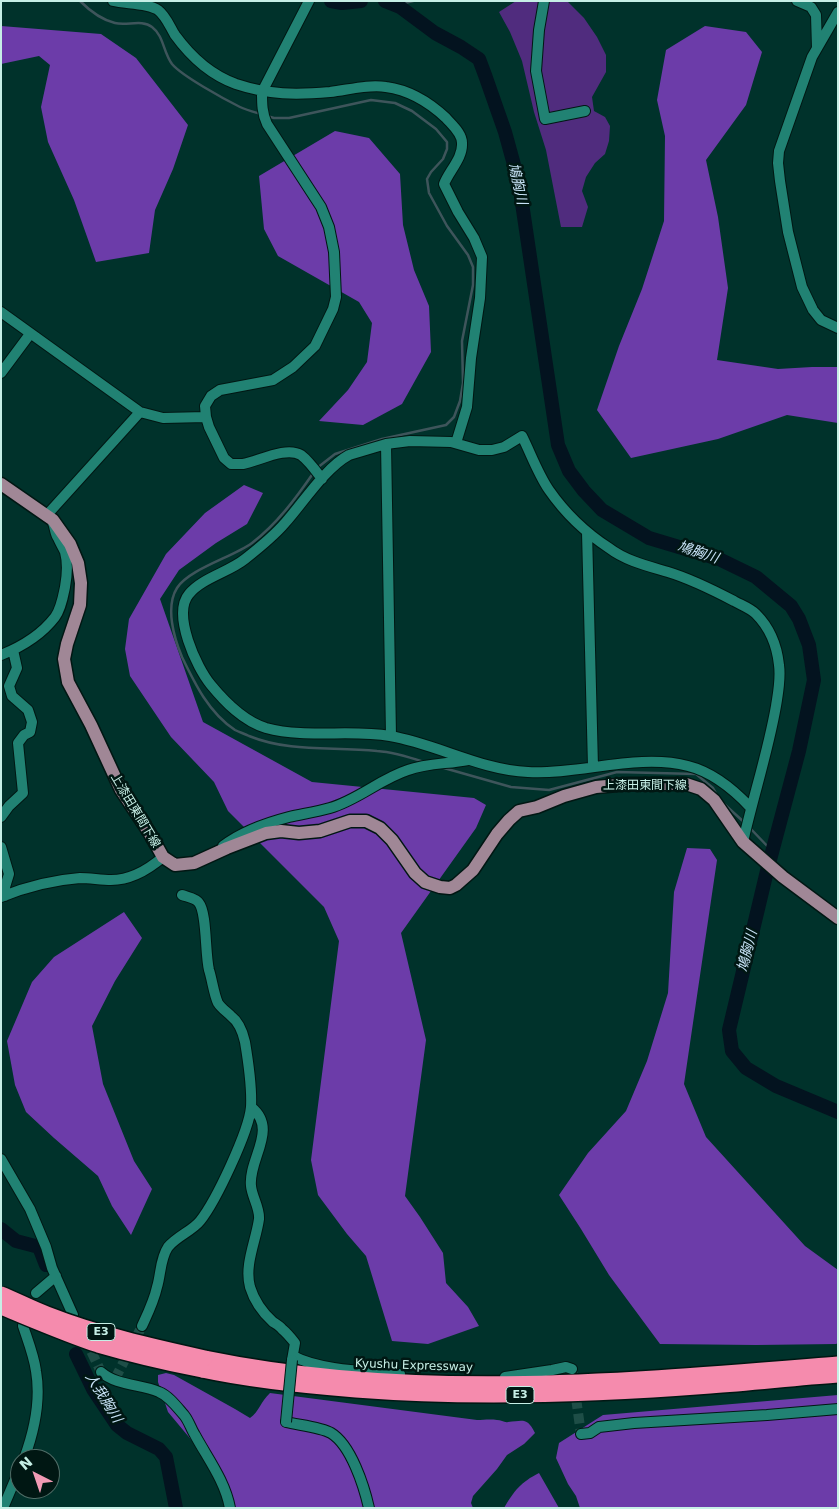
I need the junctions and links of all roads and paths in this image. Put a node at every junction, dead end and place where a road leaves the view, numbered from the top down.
1 (113, 1) edge
2 (309, 1) edge
3 (544, 1) edge
4 (797, 1) edge
5 (838, 12) edge
6 (816, 49) junction
7 (262, 92) junction
8 (584, 111) dead end
9 (1, 312) edge
10 (838, 328) edge
11 (30, 334) junction
12 (1, 373) edge
13 (140, 412) junction
14 (206, 417) junction
15 (456, 443) junction
16 (386, 444) junction
17 (322, 479) junction
18 (1, 484) edge
19 (49, 518) junction
20 (587, 532) junction
21 (13, 650) junction
22 (1, 655) edge
23 (391, 736) junction
24 (469, 760) junction
25 (593, 767) junction
26 (750, 807) junction
27 (1, 817) edge
28 (743, 842) junction
29 (1, 846) edge
30 (210, 856) junction
31 (163, 857) junction
32 (182, 895) dead end
33 (3, 897) edge
34 (838, 918) edge
35 (251, 1107) junction
36 (1, 1159) edge
37 (56, 1276) junction
38 (36, 1293) dead end
39 (1, 1294) edge
40 (1, 1307) edge
41 (73, 1315) dead end
42 (23, 1326) dead end
43 (142, 1326) tunnel mouth
44 (293, 1358) junction
45 (204, 1364) junction
46 (838, 1364) edge
47 (572, 1369) dead end
48 (101, 1372) tunnel mouth
49 (838, 1375) edge
50 (838, 1409) edge
51 (580, 1434) dead end
52 (27, 1449) edge
53 (10, 1492) edge
54 (3, 1508) edge
55 (230, 1508) edge
56 (368, 1508) edge

1 - 7 street
2 - 7 street
3 - 8 street
4 - 6 street
5 - 6 street
6 - 10 street
7 - 14 street
7 - 15 street
9 - 11 street
11 - 12 street
11 - 13 street
13 - 14 street
13 - 19 street
14 - 17 street
15 - 16 street
15 - 20 street
16 - 17 street
16 - 23 street
17 - 23 street
18 - 19 main road, 上漆田東間下線
19 - 21 street
19 - 31 main road, 上漆田東間下線
20 - 25 street
20 - 26 street
21 - 22 street
21 - 27 street
23 - 24 street
24 - 25 street
24 - 30 street
25 - 26 street
26 - 28 street
28 - 30 main road, 上漆田東間下線
28 - 34 main road, 上漆田東間下線
29 - 33 street
30 - 31 main road, 上漆田東間下線
31 - 33 street
32 - 35 street
35 - 43 street
35 - 44 street
36 - 37 street
37 - 38 street
37 - 41 street
39 - 45 highway, Kyushu Expressway / E3, bridge
40 - 45 highway, Kyushu Expressway / E3, bridge
42 - 52 street
44 - 47 street
44 - 56 street, bridge
45 - 46 highway, Kyushu Expressway / E3
45 - 49 highway, Kyushu Expressway / E3
48 - 55 street
50 - 51 street
53 - 54 street

